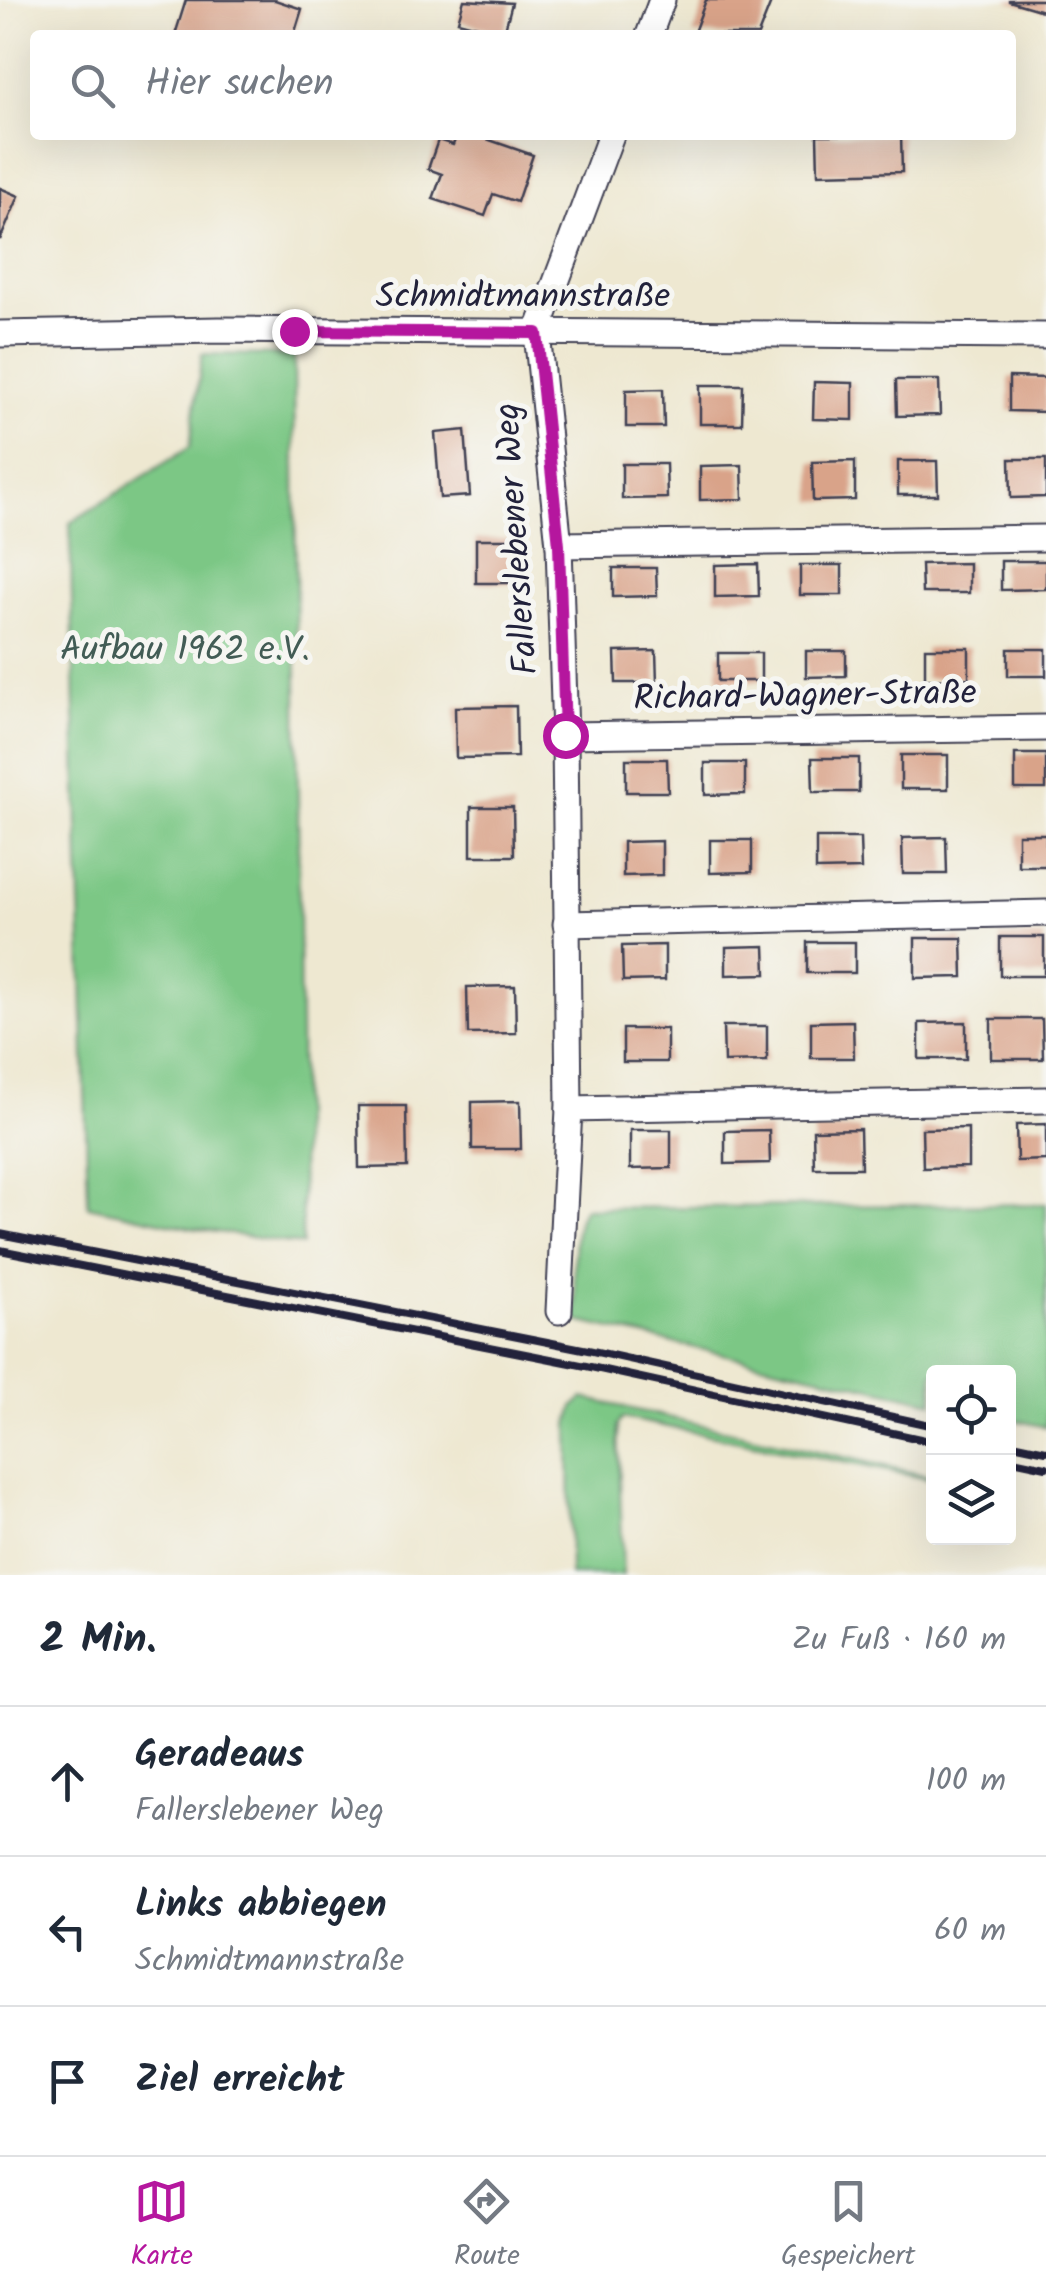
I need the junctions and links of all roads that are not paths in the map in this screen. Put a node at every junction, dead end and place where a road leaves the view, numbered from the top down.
1 (662, 0) edge
2 (651, 30) edge
3 (609, 140) edge
4 (537, 333) junction
5 (0, 334) edge
6 (1046, 336) edge
7 (1046, 538) edge
8 (559, 545) junction
9 (1046, 728) edge
10 (565, 735) junction
11 (1046, 912) edge
12 (566, 924) junction
13 (1046, 1100) edge
14 (568, 1109) junction
15 (559, 1312) dead end

1 - 2 street
3 - 4 street, Fallerslebener Weg
4 - 5 street, Schmidtmannstraße
4 - 6 street, Schmidtmannstraße
4 - 8 street, Fallerslebener Weg
7 - 8 street
8 - 10 street, Fallerslebener Weg
9 - 10 street, Richard-Wagner-Straße
10 - 12 street, Fallerslebener Weg
11 - 12 street
12 - 14 street, Fallerslebener Weg
13 - 14 street
14 - 15 street, Fallerslebener Weg

